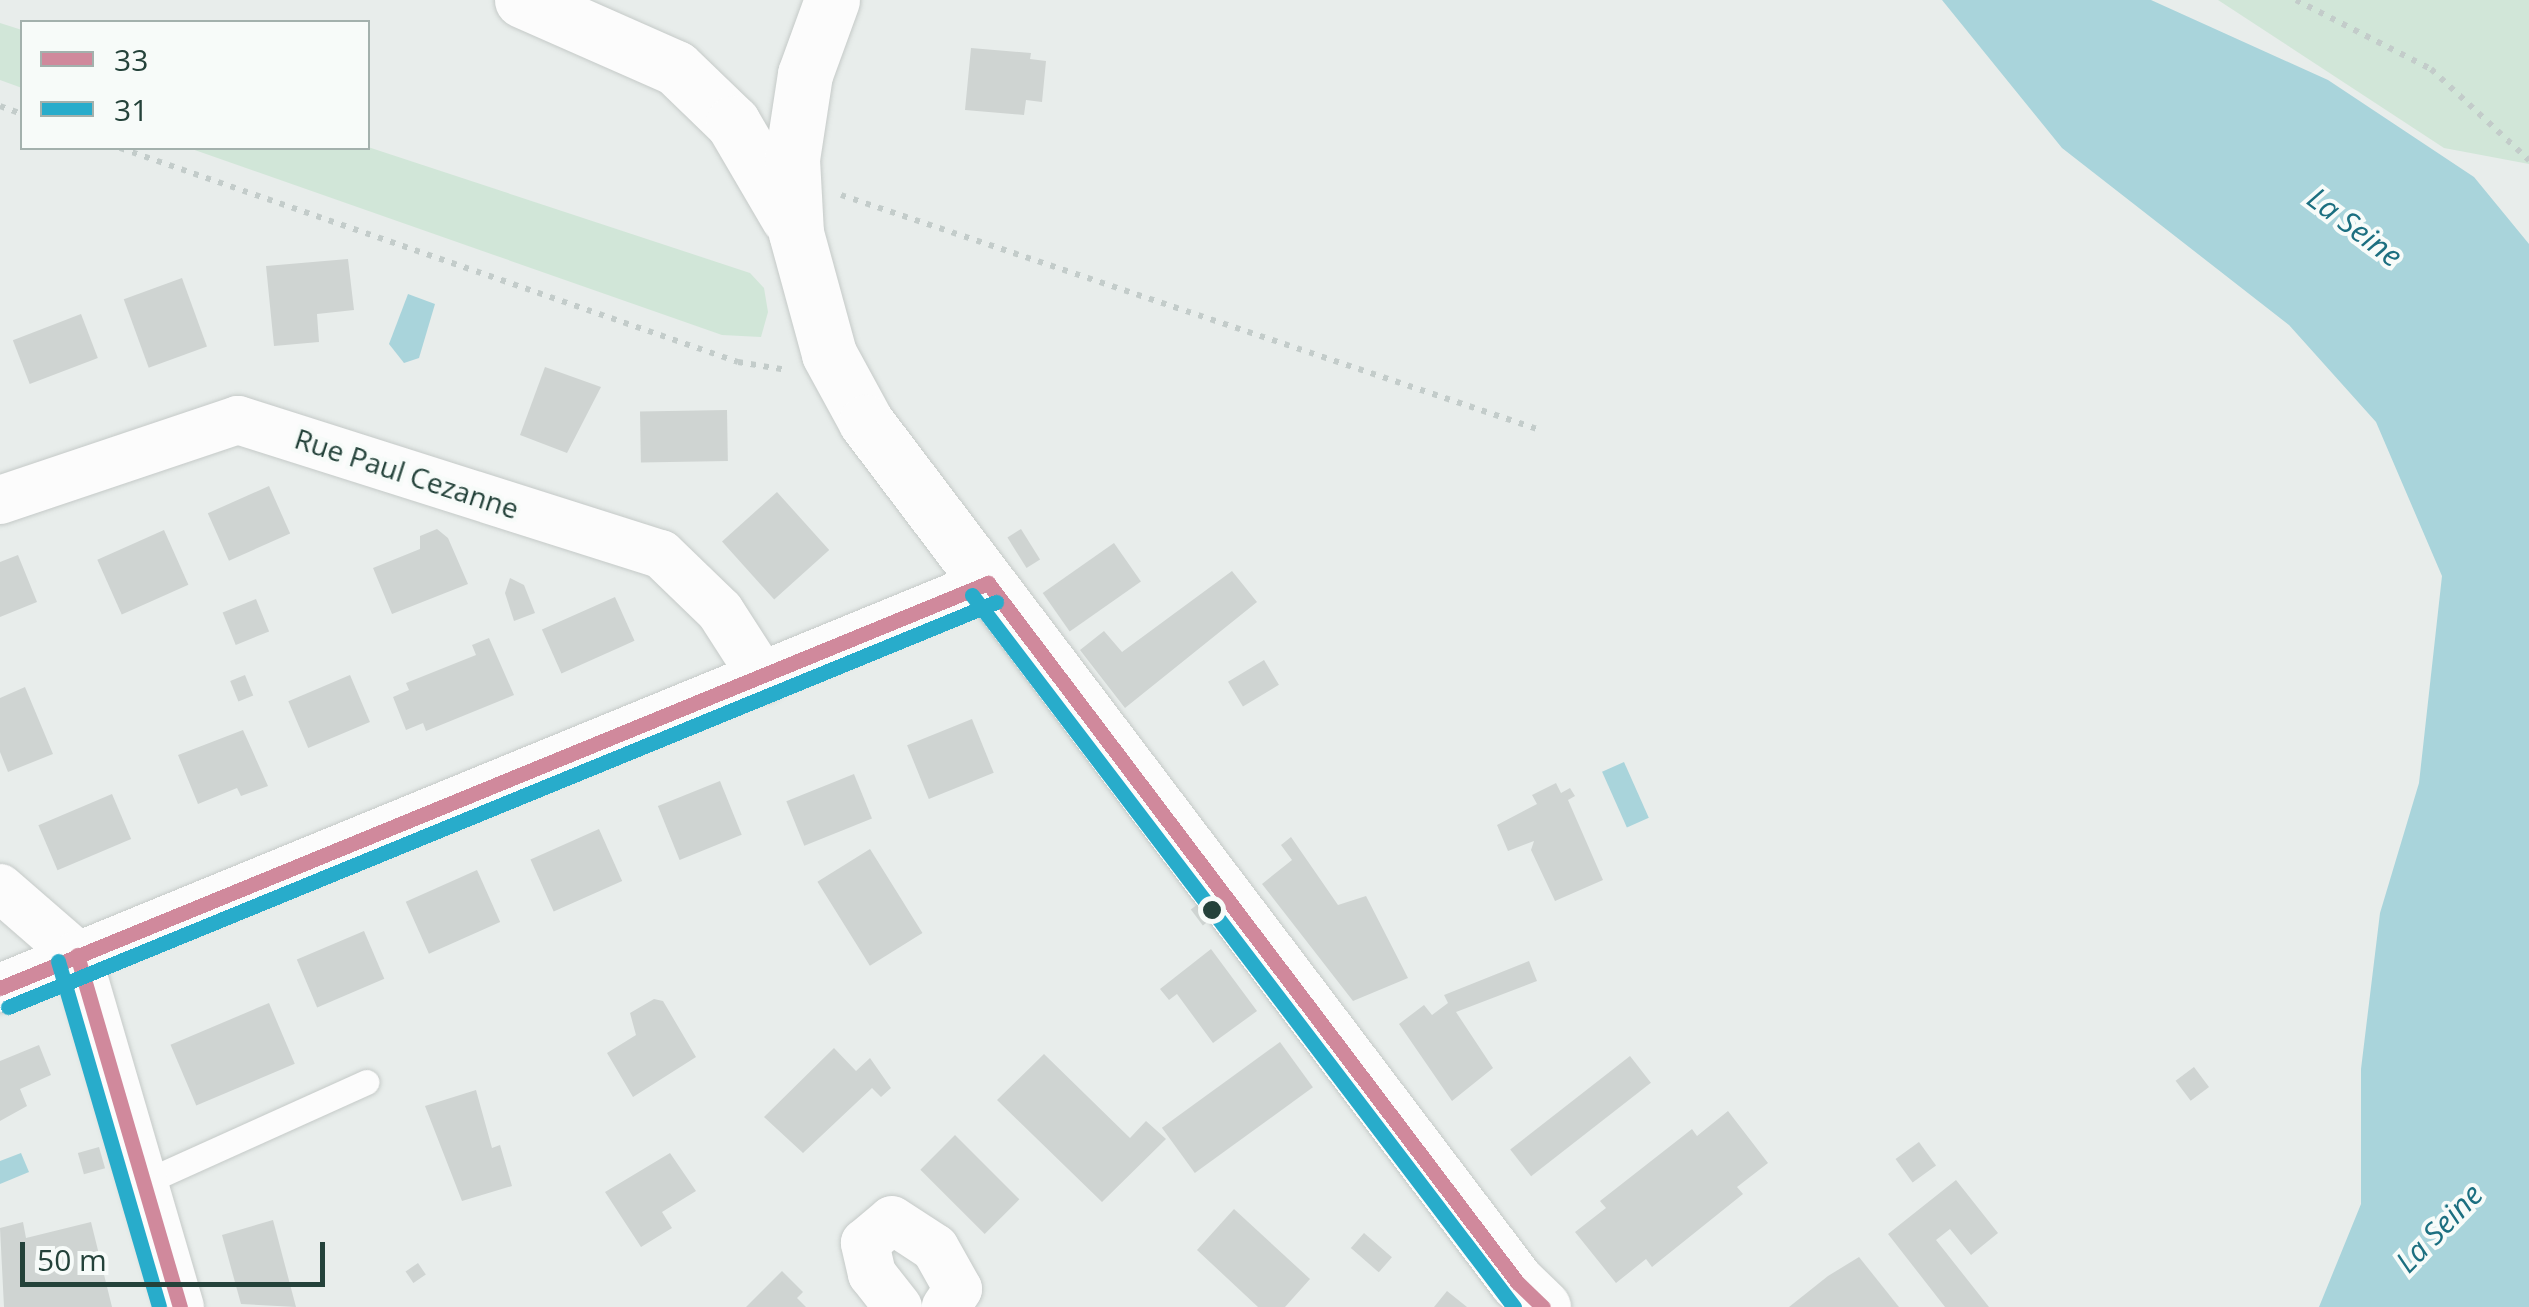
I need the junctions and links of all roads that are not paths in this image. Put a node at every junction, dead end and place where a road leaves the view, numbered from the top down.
1 (522, 0) edge
2 (832, 0) edge
3 (796, 233) junction
4 (0, 500) edge
5 (988, 583) junction
6 (763, 678) junction
7 (0, 888) edge
8 (77, 955) junction
9 (0, 988) edge
10 (366, 1082) dead end
11 (145, 1182) junction
12 (1528, 1298) edge
13 (180, 1307) edge
14 (898, 1307) edge
15 (946, 1307) edge

1 - 3 street
2 - 3 street
3 - 5 street
4 - 6 street, Rue Paul Cezanne
5 - 6 street
5 - 12 street
6 - 8 street
7 - 8 street
8 - 9 street
8 - 11 street
10 - 11 lane
11 - 13 street
14 - 15 street

